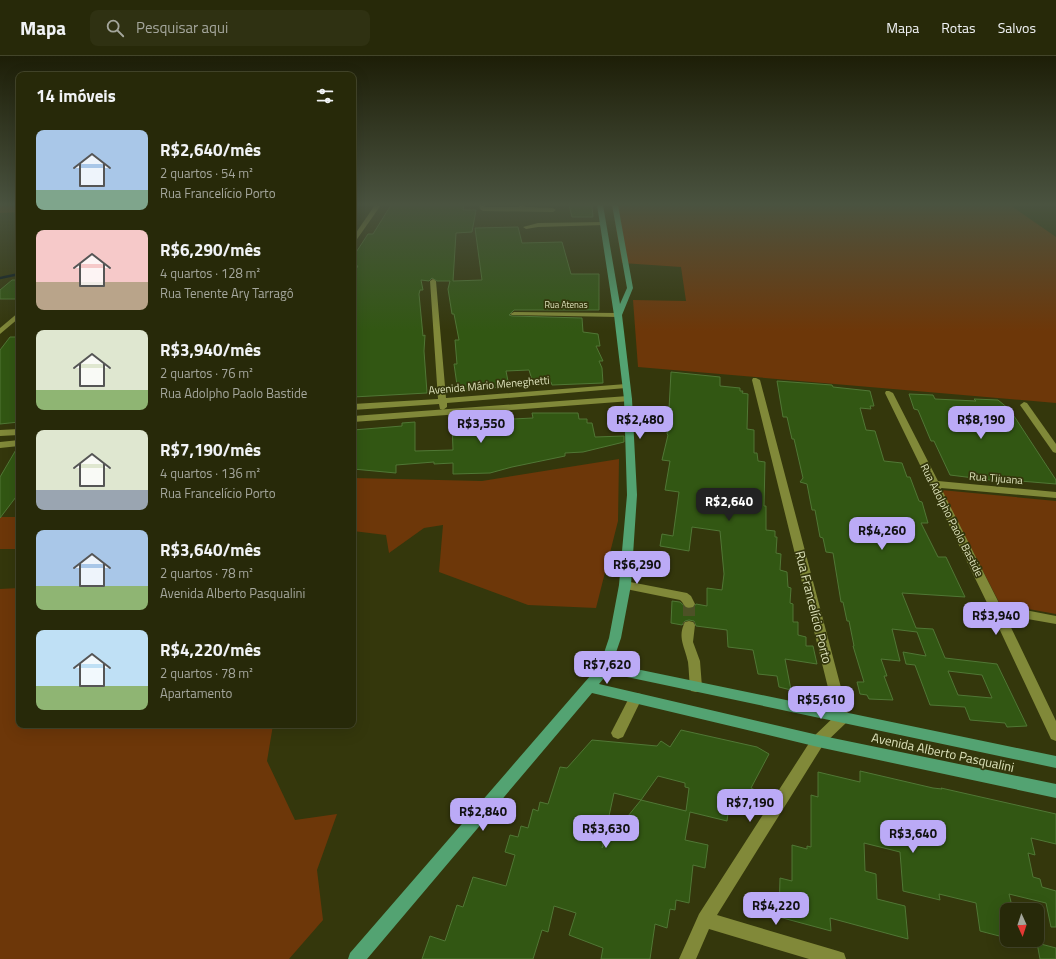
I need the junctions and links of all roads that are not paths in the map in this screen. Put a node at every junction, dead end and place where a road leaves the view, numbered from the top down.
1 (607, 247) edge
2 (623, 247) edge
3 (433, 281) dead end
4 (613, 286) junction
5 (630, 286) junction
6 (514, 314) dead end
7 (618, 315) junction
8 (16, 316) edge
9 (16, 322) edge
10 (8, 323) junction
11 (0, 324) edge
12 (0, 332) edge
13 (756, 380) dead end
14 (626, 386) junction
15 (889, 393) dead end
16 (628, 399) junction
17 (442, 402) junction
18 (1024, 405) dead end
19 (356, 407) edge
20 (443, 413) junction
21 (356, 419) edge
22 (16, 432) edge
23 (0, 433) edge
24 (16, 444) edge
25 (0, 445) edge
26 (1056, 450) edge
27 (933, 484) junction
28 (1056, 495) edge
29 (625, 585) junction
30 (690, 604) dead end
31 (996, 609) junction
32 (1056, 620) edge
33 (689, 625) tunnel mouth
34 (605, 668) junction
35 (589, 687) junction
36 (696, 688) junction
37 (636, 698) junction
38 (842, 718) junction
39 (618, 733) dead end
40 (1056, 735) edge
41 (818, 741) junction
42 (1056, 762) edge
43 (1056, 791) edge
44 (705, 920) junction
45 (356, 959) edge
46 (687, 959) edge
47 (838, 959) edge

1 - 4 main road
2 - 5 main road
3 - 17 street
4 - 5 main road
4 - 7 main road
5 - 7 main road
6 - 7 street, Rua Atenas
7 - 14 main road
8 - 10 street
9 - 10 street
10 - 11 street
10 - 12 street
13 - 38 street, Rua Francelício Porto
14 - 16 main road
14 - 17 street, Avenida Mário Meneghetti
15 - 27 street, Rua Adolpho Paolo Bastide
16 - 20 street
16 - 29 main road
17 - 19 street, Avenida Mário Meneghetti
17 - 20 street
18 - 26 street
20 - 21 street
22 - 23 street
24 - 25 street
27 - 28 street, Rua Tijuana
27 - 31 street, Rua Adolpho Paolo Bastide
29 - 30 street
29 - 34 main road
31 - 32 street
31 - 40 street, Rua Adolpho Paolo Bastide
33 - 36 street
34 - 35 main road
34 - 36 main road, Avenida Alberto Pasqualini
35 - 37 main road, Avenida Alberto Pasqualini
35 - 45 main road
36 - 38 main road, Avenida Alberto Pasqualini
37 - 39 street
37 - 41 main road, Avenida Alberto Pasqualini
38 - 41 street
38 - 42 main road, Avenida Alberto Pasqualini
41 - 43 main road, Avenida Alberto Pasqualini
41 - 44 street
44 - 46 street
44 - 47 street

